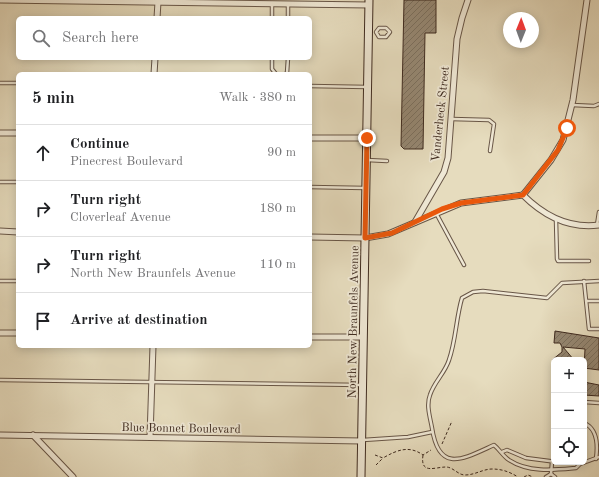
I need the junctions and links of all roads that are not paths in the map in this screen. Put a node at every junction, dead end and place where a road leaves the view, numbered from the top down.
1 (0, 0) edge
2 (468, 0) edge
3 (587, 0) edge
4 (158, 2) junction
5 (369, 3) edge
6 (272, 4) junction
7 (288, 4) junction
8 (157, 16) edge
9 (272, 16) edge
10 (288, 16) edge
11 (372, 32) junction
12 (155, 60) edge
13 (272, 60) edge
14 (288, 60) edge
15 (154, 72) edge
16 (274, 72) edge
17 (287, 72) edge
18 (0, 83) edge
19 (16, 83) edge
20 (312, 86) edge
21 (368, 87) junction
22 (599, 104) edge
23 (572, 105) junction
24 (451, 119) junction
25 (0, 133) edge
26 (16, 133) edge
27 (312, 138) edge
28 (367, 138) junction
29 (490, 151) dead end
30 (366, 160) junction
31 (387, 161) dead end
32 (0, 182) edge
33 (16, 182) edge
34 (312, 187) edge
35 (366, 188) junction
36 (523, 195) junction
37 (599, 212) edge
38 (436, 213) junction
39 (556, 219) junction
40 (415, 223) junction
41 (598, 225) edge
42 (0, 232) edge
43 (16, 232) edge
44 (312, 237) edge
45 (365, 238) junction
46 (589, 261) dead end
47 (464, 265) dead end
48 (0, 281) edge
49 (16, 281) edge
50 (584, 281) junction
51 (599, 281) edge
52 (587, 301) junction
53 (599, 301) edge
54 (599, 330) edge
55 (0, 332) edge
56 (16, 333) edge
57 (312, 337) edge
58 (363, 337) junction
59 (153, 348) edge
60 (0, 380) edge
61 (152, 383) junction
62 (362, 385) junction
63 (587, 402) edge
64 (599, 403) edge
65 (587, 424) edge
66 (432, 432) junction
67 (0, 435) edge
68 (33, 436) junction
69 (150, 437) junction
70 (362, 440) junction
71 (502, 452) junction
72 (598, 458) edge
73 (551, 462) edge
74 (587, 462) edge
75 (552, 465) edge
76 (579, 465) edge
77 (551, 472) junction
78 (73, 477) edge
79 (361, 477) edge
80 (546, 477) edge
81 (555, 477) edge

1 - 4 street
2 - 24 street, Vanderheck Street
3 - 23 street
4 - 6 street
4 - 8 street
5 - 7 street
5 - 11 street, North New Braunfels Avenue
6 - 7 street
6 - 9 lane
7 - 10 lane
11 - 11 lane
11 - 21 street, North New Braunfels Avenue
12 - 15 street
13 - 16 lane
14 - 17 lane
18 - 19 lane
20 - 21 lane
21 - 28 street, North New Braunfels Avenue
22 - 23 lane
23 - 36 street
24 - 29 lane
24 - 40 street, Vanderheck Street
25 - 26 street
27 - 28 street
28 - 30 street, North New Braunfels Avenue
30 - 31 lane
30 - 35 street, North New Braunfels Avenue
32 - 33 lane
34 - 35 lane
35 - 45 street, North New Braunfels Avenue
36 - 38 street
36 - 39 street
37 - 41 lane
38 - 40 street
38 - 47 lane
39 - 41 street
39 - 46 lane
40 - 45 street
42 - 43 street
44 - 45 street
45 - 58 street, North New Braunfels Avenue
48 - 49 lane
50 - 51 lane
50 - 52 lane
50 - 66 lane
52 - 53 lane
52 - 54 lane
55 - 56 street
57 - 58 street
58 - 62 street, North New Braunfels Avenue
59 - 61 street
60 - 61 lane
61 - 62 lane
61 - 69 street
62 - 70 street, North New Braunfels Avenue
63 - 64 lane
65 - 72 lane
66 - 70 lane
66 - 71 lane
67 - 68 street, Blue Bonnet Boulevard
68 - 69 street, Blue Bonnet Boulevard
68 - 78 street
69 - 70 street, Blue Bonnet Boulevard
70 - 79 street, North New Braunfels Avenue
71 - 73 lane
71 - 77 lane
72 - 74 lane
75 - 77 lane
76 - 77 lane
77 - 80 lane
77 - 81 lane

